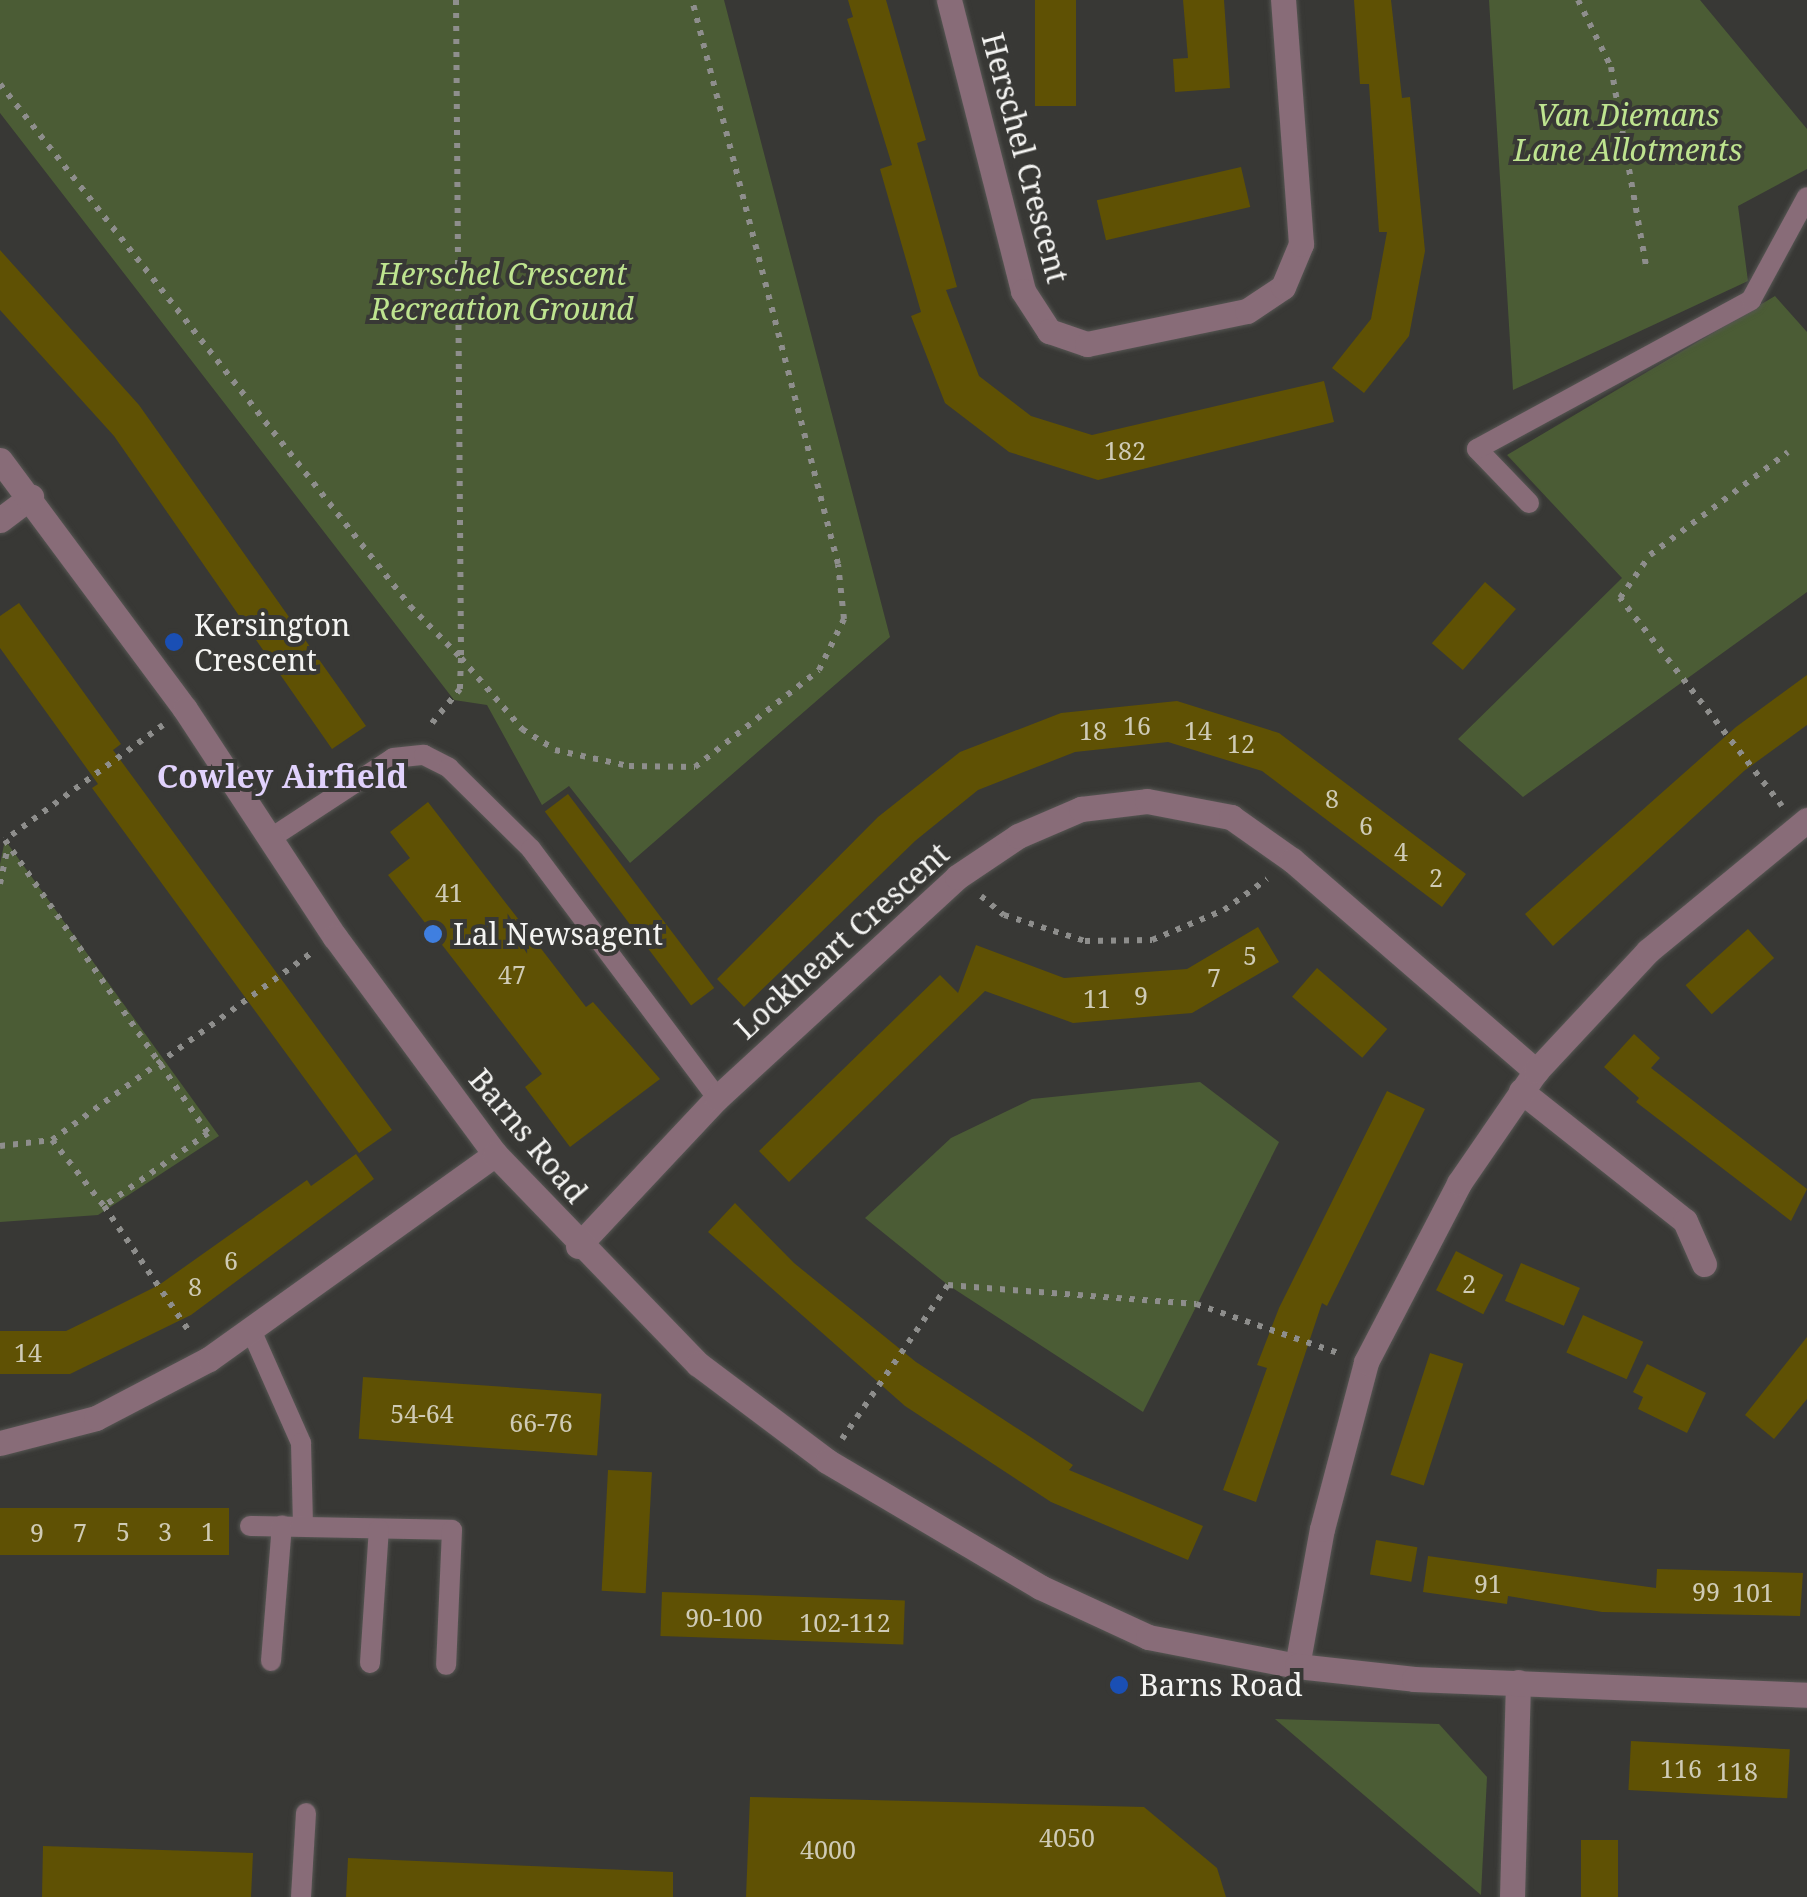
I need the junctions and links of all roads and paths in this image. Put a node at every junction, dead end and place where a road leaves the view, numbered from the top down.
1 (456, 0) edge
2 (692, 0) edge
3 (948, 0) edge
4 (1283, 0) edge
5 (1578, 0) edge
6 (0, 84) edge
7 (1807, 198) edge
8 (1647, 271) dead end
9 (1788, 452) dead end
10 (0, 460) edge
11 (31, 497) junction
12 (1528, 502) dead end
13 (0, 520) edge
14 (461, 658) junction
15 (185, 709) junction
16 (405, 757) junction
17 (1803, 824) edge
18 (274, 836) junction
19 (8, 850) junction
20 (1292, 860) junction
21 (958, 876) junction
22 (0, 884) edge
23 (335, 936) junction
24 (158, 1061) junction
25 (1528, 1081) junction
26 (717, 1098) junction
27 (52, 1140) junction
28 (0, 1146) edge
29 (495, 1154) junction
30 (104, 1206) junction
31 (578, 1246) junction
32 (1704, 1264) dead end
33 (251, 1330) junction
34 (209, 1360) junction
35 (1366, 1362) junction
36 (0, 1443) edge
37 (827, 1461) junction
38 (292, 1524) junction
39 (250, 1526) dead end
40 (379, 1529) junction
41 (271, 1661) dead end
42 (370, 1663) dead end
43 (446, 1665) dead end
44 (1297, 1666) junction
45 (1518, 1682) junction
46 (1807, 1695) edge
47 (306, 1814) dead end
48 (301, 1897) edge
49 (1512, 1897) edge

1 - 14 path
2 - 14 path
3 - 4 street, Herschel Crescent
5 - 8 path
6 - 14 path
7 - 12 lane
9 - 17 path
10 - 11 street, Barns Road
11 - 13 street
11 - 15 street, Barns Road
14 - 16 path
15 - 18 street, Barns Road
15 - 19 path
16 - 18 lane
16 - 26 lane
17 - 25 street
18 - 23 street, Barns Road
19 - 22 path
19 - 24 path
20 - 21 street, Lockheart Crescent
20 - 21 path
20 - 25 street, Lockheart Crescent
21 - 26 street, Lockheart Crescent
23 - 24 path
23 - 29 street, Barns Road
24 - 27 path
24 - 30 path
25 - 32 street, Lockheart Crescent
25 - 35 street
26 - 31 street, Lockheart Crescent
27 - 28 path
27 - 30 path
29 - 31 street, Barns Road
29 - 33 street
30 - 34 path
31 - 37 street, Barns Road
33 - 34 street
33 - 38 lane
34 - 36 street
35 - 37 path
35 - 44 street
37 - 44 street, Barns Road
38 - 39 lane
38 - 40 lane
38 - 41 lane
40 - 42 lane
40 - 43 lane
44 - 45 street, Barns Road
45 - 46 street, Barns Road
45 - 49 street
47 - 48 lane

